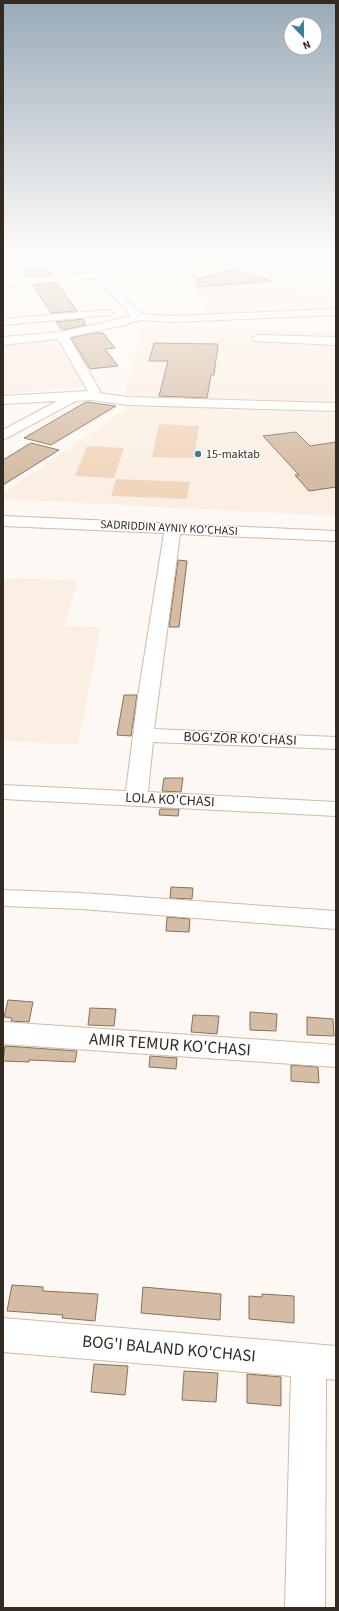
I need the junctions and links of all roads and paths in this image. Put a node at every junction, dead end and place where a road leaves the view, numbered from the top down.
1 (106, 326) edge
2 (62, 336) junction
3 (258, 339) dead end
4 (3, 341) edge
5 (336, 341) edge
6 (75, 396) junction
7 (91, 396) junction
8 (3, 400) edge
9 (336, 407) edge
10 (3, 436) edge
11 (3, 520) edge
12 (173, 528) junction
13 (336, 536) edge
14 (144, 735) junction
15 (336, 743) edge
16 (3, 792) edge
17 (136, 798) junction
18 (336, 809) edge
19 (3, 898) edge
20 (336, 920) edge
21 (3, 1033) edge
22 (336, 1056) edge
23 (3, 1335) edge
24 (322, 1362) edge
25 (305, 1608) edge

1 - 2 street
2 - 4 street
2 - 7 street
3 - 5 street
6 - 7 street
6 - 8 street
6 - 10 street
7 - 9 street
11 - 12 street, SADRIDDIN AYNIY KO'CHASI
12 - 13 street, SADRIDDIN AYNIY KO'CHASI
12 - 14 street
14 - 15 street, BOG'ZOR KO'CHASI
14 - 17 street
16 - 17 street, LOLA KO'CHASI
17 - 18 street, LOLA KO'CHASI
19 - 20 street
21 - 22 street, AMIR TEMUR KO'CHASI
23 - 24 street, BOG'I BALAND KO'CHASI
24 - 25 street

